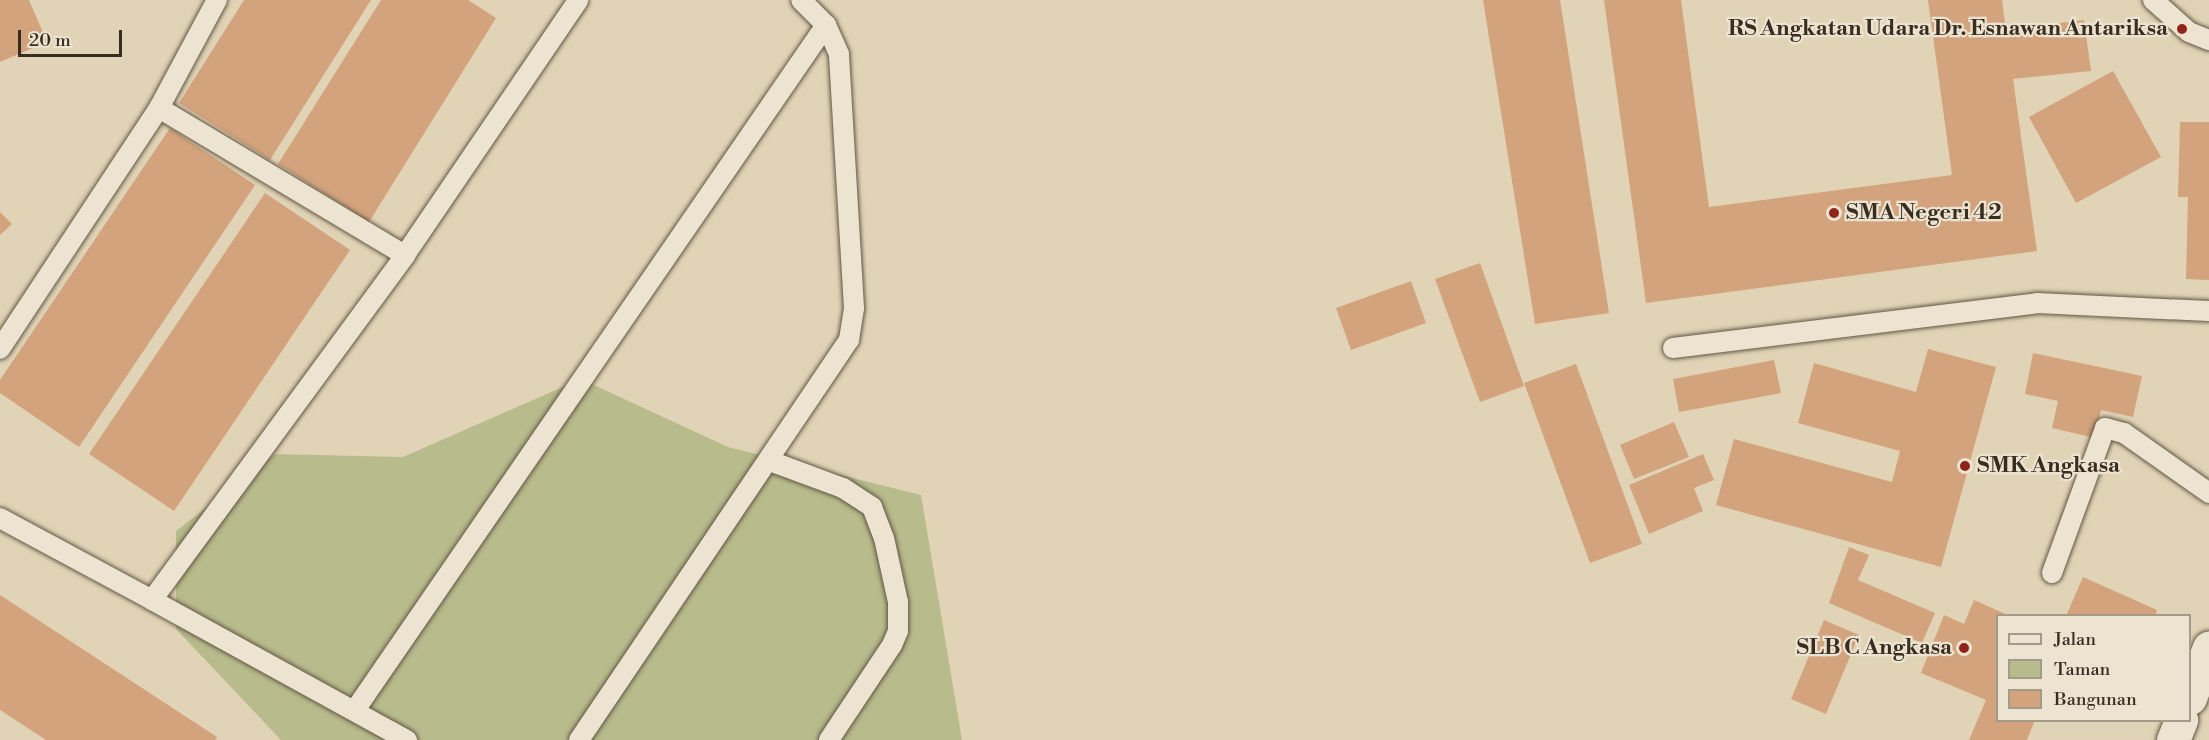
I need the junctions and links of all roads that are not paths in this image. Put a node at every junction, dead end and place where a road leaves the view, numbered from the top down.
1 (217, 0) edge
2 (578, 0) edge
3 (801, 0) edge
4 (2152, 0) edge
5 (826, 26) junction
6 (2209, 40) edge
7 (159, 108) junction
8 (405, 255) junction
9 (2209, 311) edge
10 (1673, 348) dead end
11 (0, 349) edge
12 (771, 461) junction
13 (2209, 493) edge
14 (0, 518) edge
15 (2052, 573) dead end
16 (152, 600) junction
17 (2209, 647) edge
18 (2191, 695) edge
19 (355, 710) junction
20 (2180, 722) edge
21 (407, 740) edge
22 (579, 740) edge
23 (829, 740) edge
24 (2174, 740) edge

1 - 7 lane
2 - 8 lane
3 - 5 lane
4 - 6 lane
5 - 12 lane
5 - 19 lane
7 - 8 lane
7 - 11 lane
8 - 16 lane
9 - 10 lane
12 - 22 lane
12 - 23 lane
13 - 15 lane
14 - 16 lane
16 - 19 lane
17 - 18 street
19 - 21 lane
20 - 24 street

